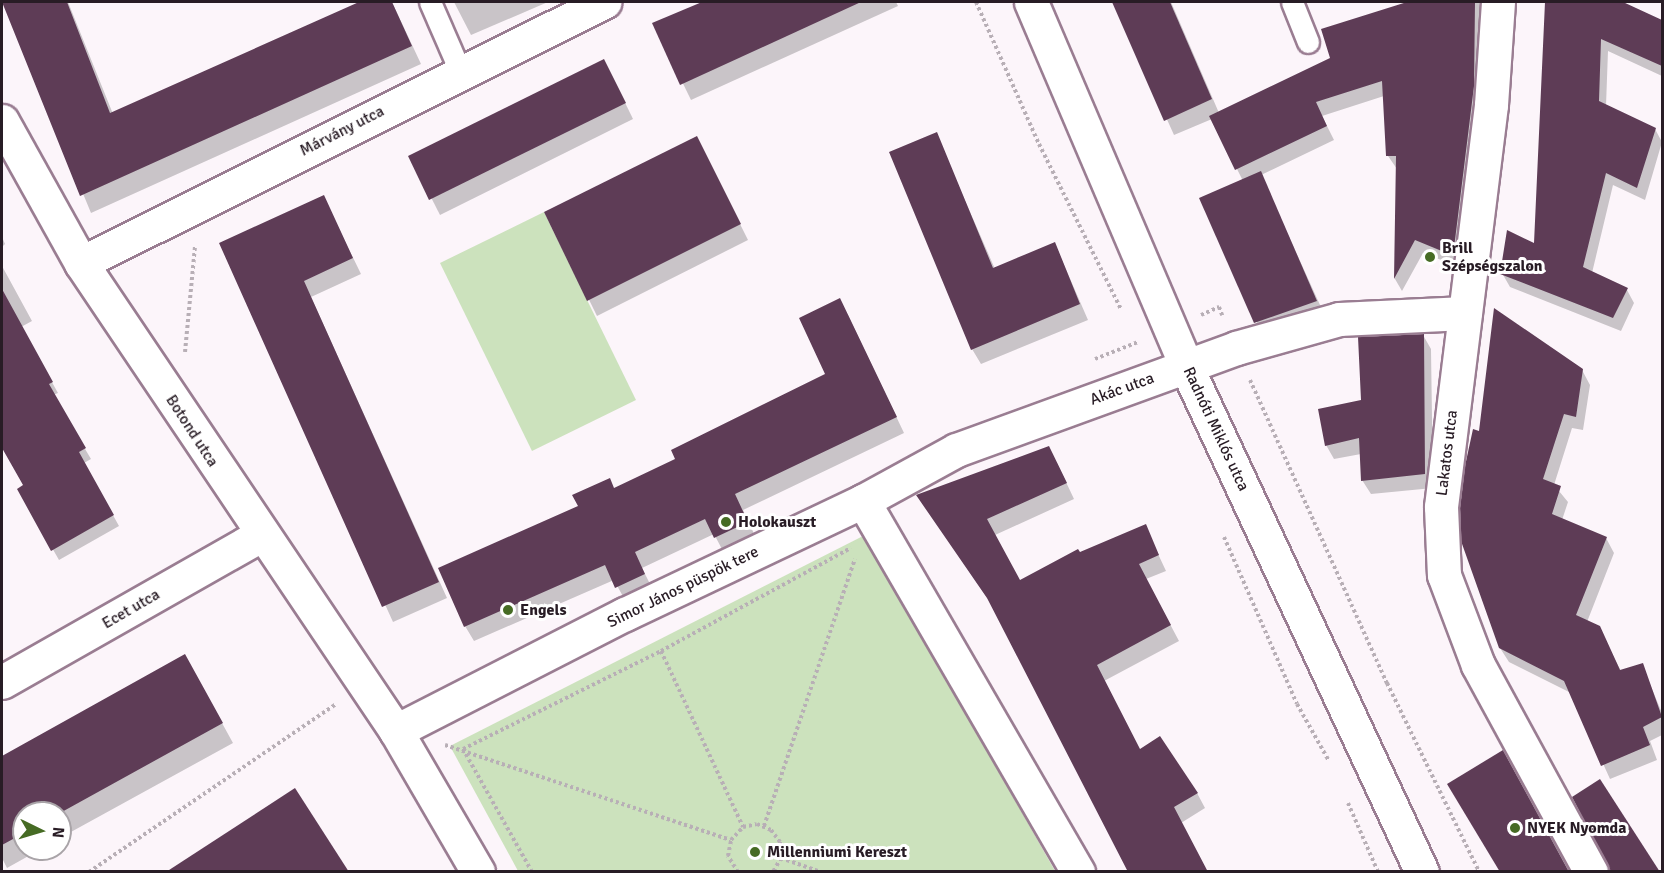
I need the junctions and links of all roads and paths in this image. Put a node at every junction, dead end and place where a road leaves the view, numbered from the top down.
1 (430, 2) edge
2 (604, 2) edge
3 (976, 2) edge
4 (1031, 2) edge
5 (1292, 2) edge
6 (1498, 2) edge
7 (1308, 42) dead end
8 (460, 71) junction
9 (2, 121) edge
10 (201, 202) junction
11 (81, 263) junction
12 (1122, 311) dead end
13 (1465, 313) junction
14 (1132, 332) dead end
15 (1236, 348) junction
16 (184, 357) dead end
17 (1186, 366) junction
18 (1153, 378) junction
19 (864, 501) junction
20 (1222, 532) dead end
21 (261, 535) junction
22 (860, 543) dead end
23 (856, 555) dead end
24 (661, 651) junction
25 (2, 682) edge
26 (344, 698) dead end
27 (396, 731) junction
28 (450, 746) dead end
29 (463, 749) junction
30 (1335, 772) dead end
31 (1344, 794) dead end
32 (764, 826) junction
33 (743, 827) junction
34 (731, 840) junction
35 (781, 858) junction
36 (1418, 864) edge
37 (88, 872) edge
38 (478, 872) edge
39 (532, 872) edge
40 (738, 872) edge
41 (772, 872) edge
42 (821, 872) edge
43 (1078, 872) edge
44 (1378, 872) edge
45 (1479, 872) edge
46 (1591, 872) edge

1 - 8 lane
2 - 8 street, Márvány utca
3 - 12 path
4 - 17 street, Radnóti Miklós utca
5 - 7 lane
6 - 13 street, Lakatos utca
8 - 10 street, Márvány utca
9 - 11 street, Botond utca
10 - 11 street, Márvány utca
10 - 16 path
11 - 21 street, Botond utca
13 - 15 street, Akác utca
13 - 46 street, Lakatos utca
14 - 18 path
15 - 17 street, Akác utca
15 - 45 path
17 - 18 street, Akác utca
17 - 36 street, Radnóti Miklós utca
18 - 19 street, Akác utca
19 - 27 street, Simor János püspök tere
19 - 43 street
20 - 30 path
21 - 25 street, Ecet utca
21 - 27 street, Botond utca
22 - 24 path
23 - 32 path
24 - 29 path
24 - 33 path
26 - 37 path
27 - 38 street
28 - 29 path
29 - 34 path
29 - 39 path
31 - 44 path
32 - 33 path
32 - 35 path
33 - 34 path
34 - 40 path
35 - 41 path
35 - 42 path

